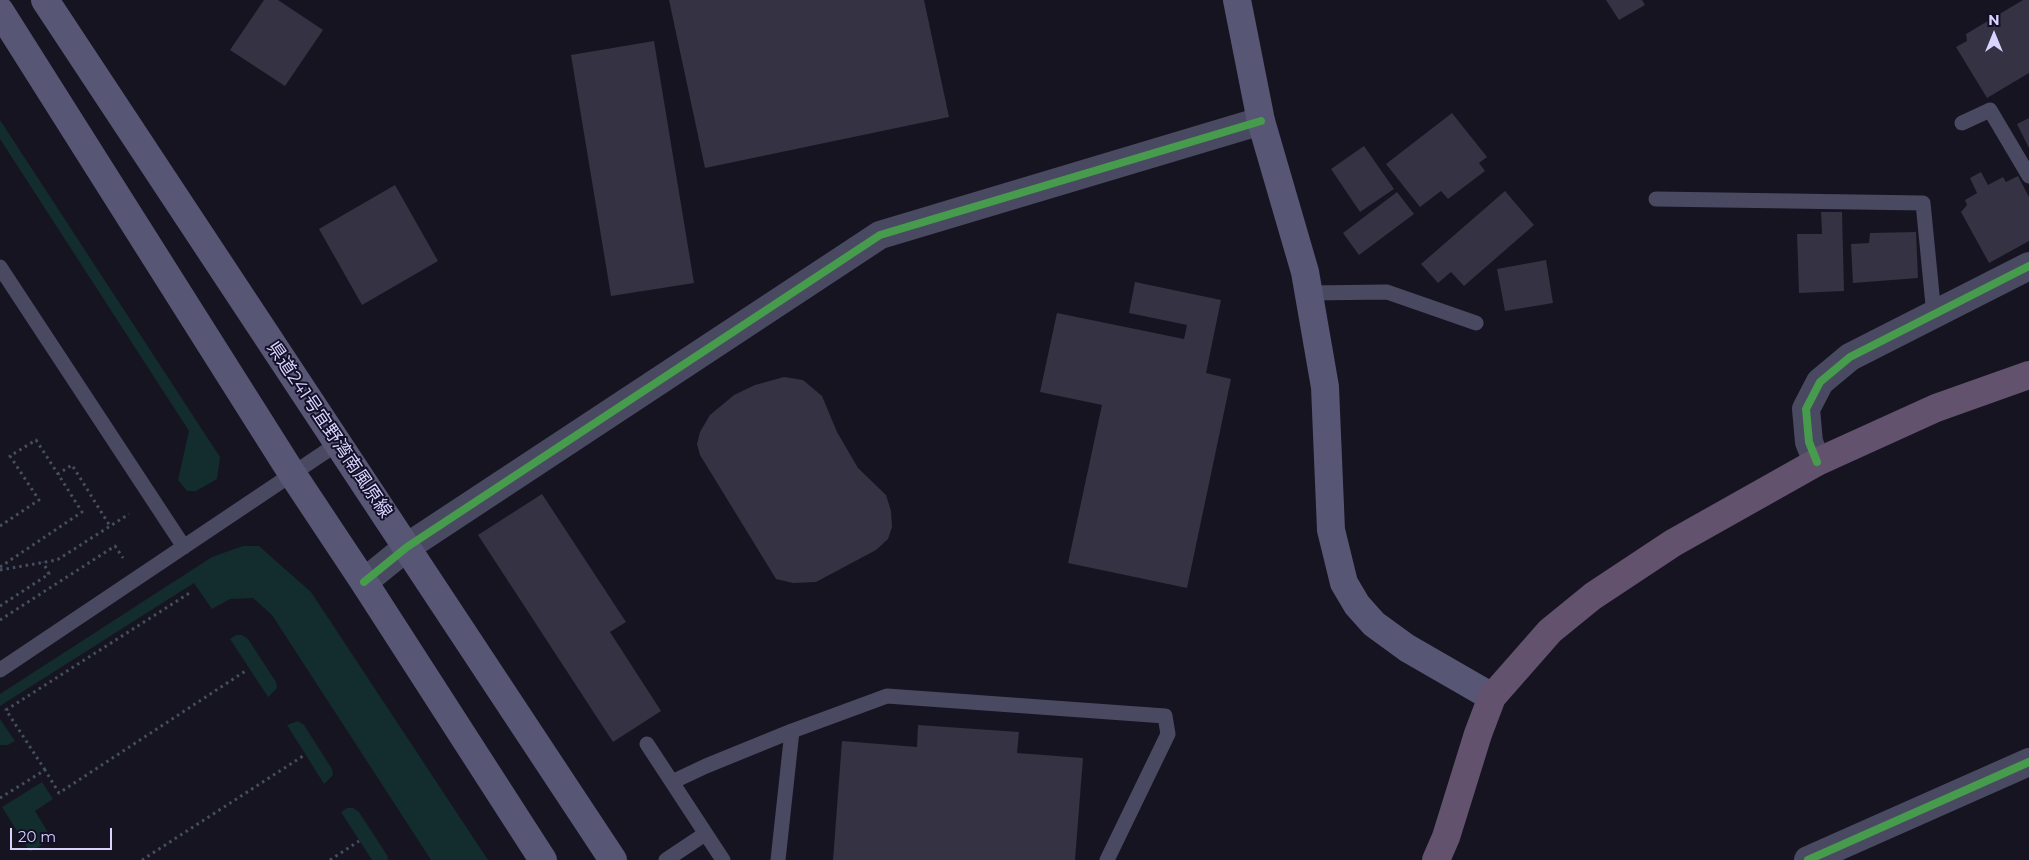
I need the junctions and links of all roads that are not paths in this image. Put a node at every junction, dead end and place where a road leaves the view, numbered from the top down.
1 (45, 0) edge
2 (1237, 0) edge
3 (0, 11) edge
4 (1260, 121) junction
5 (1962, 122) dead end
6 (2029, 176) edge
7 (1656, 199) dead end
8 (2029, 266) edge
9 (0, 267) edge
10 (1308, 293) junction
11 (1934, 315) junction
12 (1476, 323) dead end
13 (2029, 376) edge
14 (337, 444) junction
15 (1817, 462) junction
16 (293, 475) junction
17 (184, 547) junction
18 (407, 547) junction
19 (364, 582) junction
20 (0, 670) edge
21 (1492, 697) junction
22 (792, 731) junction
23 (647, 744) dead end
24 (2029, 762) edge
25 (672, 782) junction
26 (705, 834) junction
27 (543, 860) edge
28 (612, 860) edge
29 (666, 860) edge
30 (723, 860) edge
31 (778, 860) edge
32 (1107, 860) edge
33 (1436, 860) edge
34 (1808, 860) edge

1 - 14 main road, 県道241号宜野湾南風原線
2 - 4 main road
3 - 16 main road
4 - 10 main road
4 - 18 street
5 - 6 lane
7 - 11 lane
8 - 11 street
9 - 17 lane
10 - 12 lane
10 - 21 main road
11 - 15 street
13 - 15 highway
14 - 16 lane
14 - 18 main road, 県道241号宜野湾南風原線
15 - 21 highway
16 - 17 lane
16 - 19 main road
17 - 20 lane
18 - 19 street
18 - 28 main road, 県道241号宜野湾南風原線
19 - 27 main road
21 - 33 highway
22 - 25 lane
22 - 31 lane
22 - 32 lane
23 - 25 lane
24 - 34 street
25 - 26 lane
26 - 29 lane
26 - 30 lane

